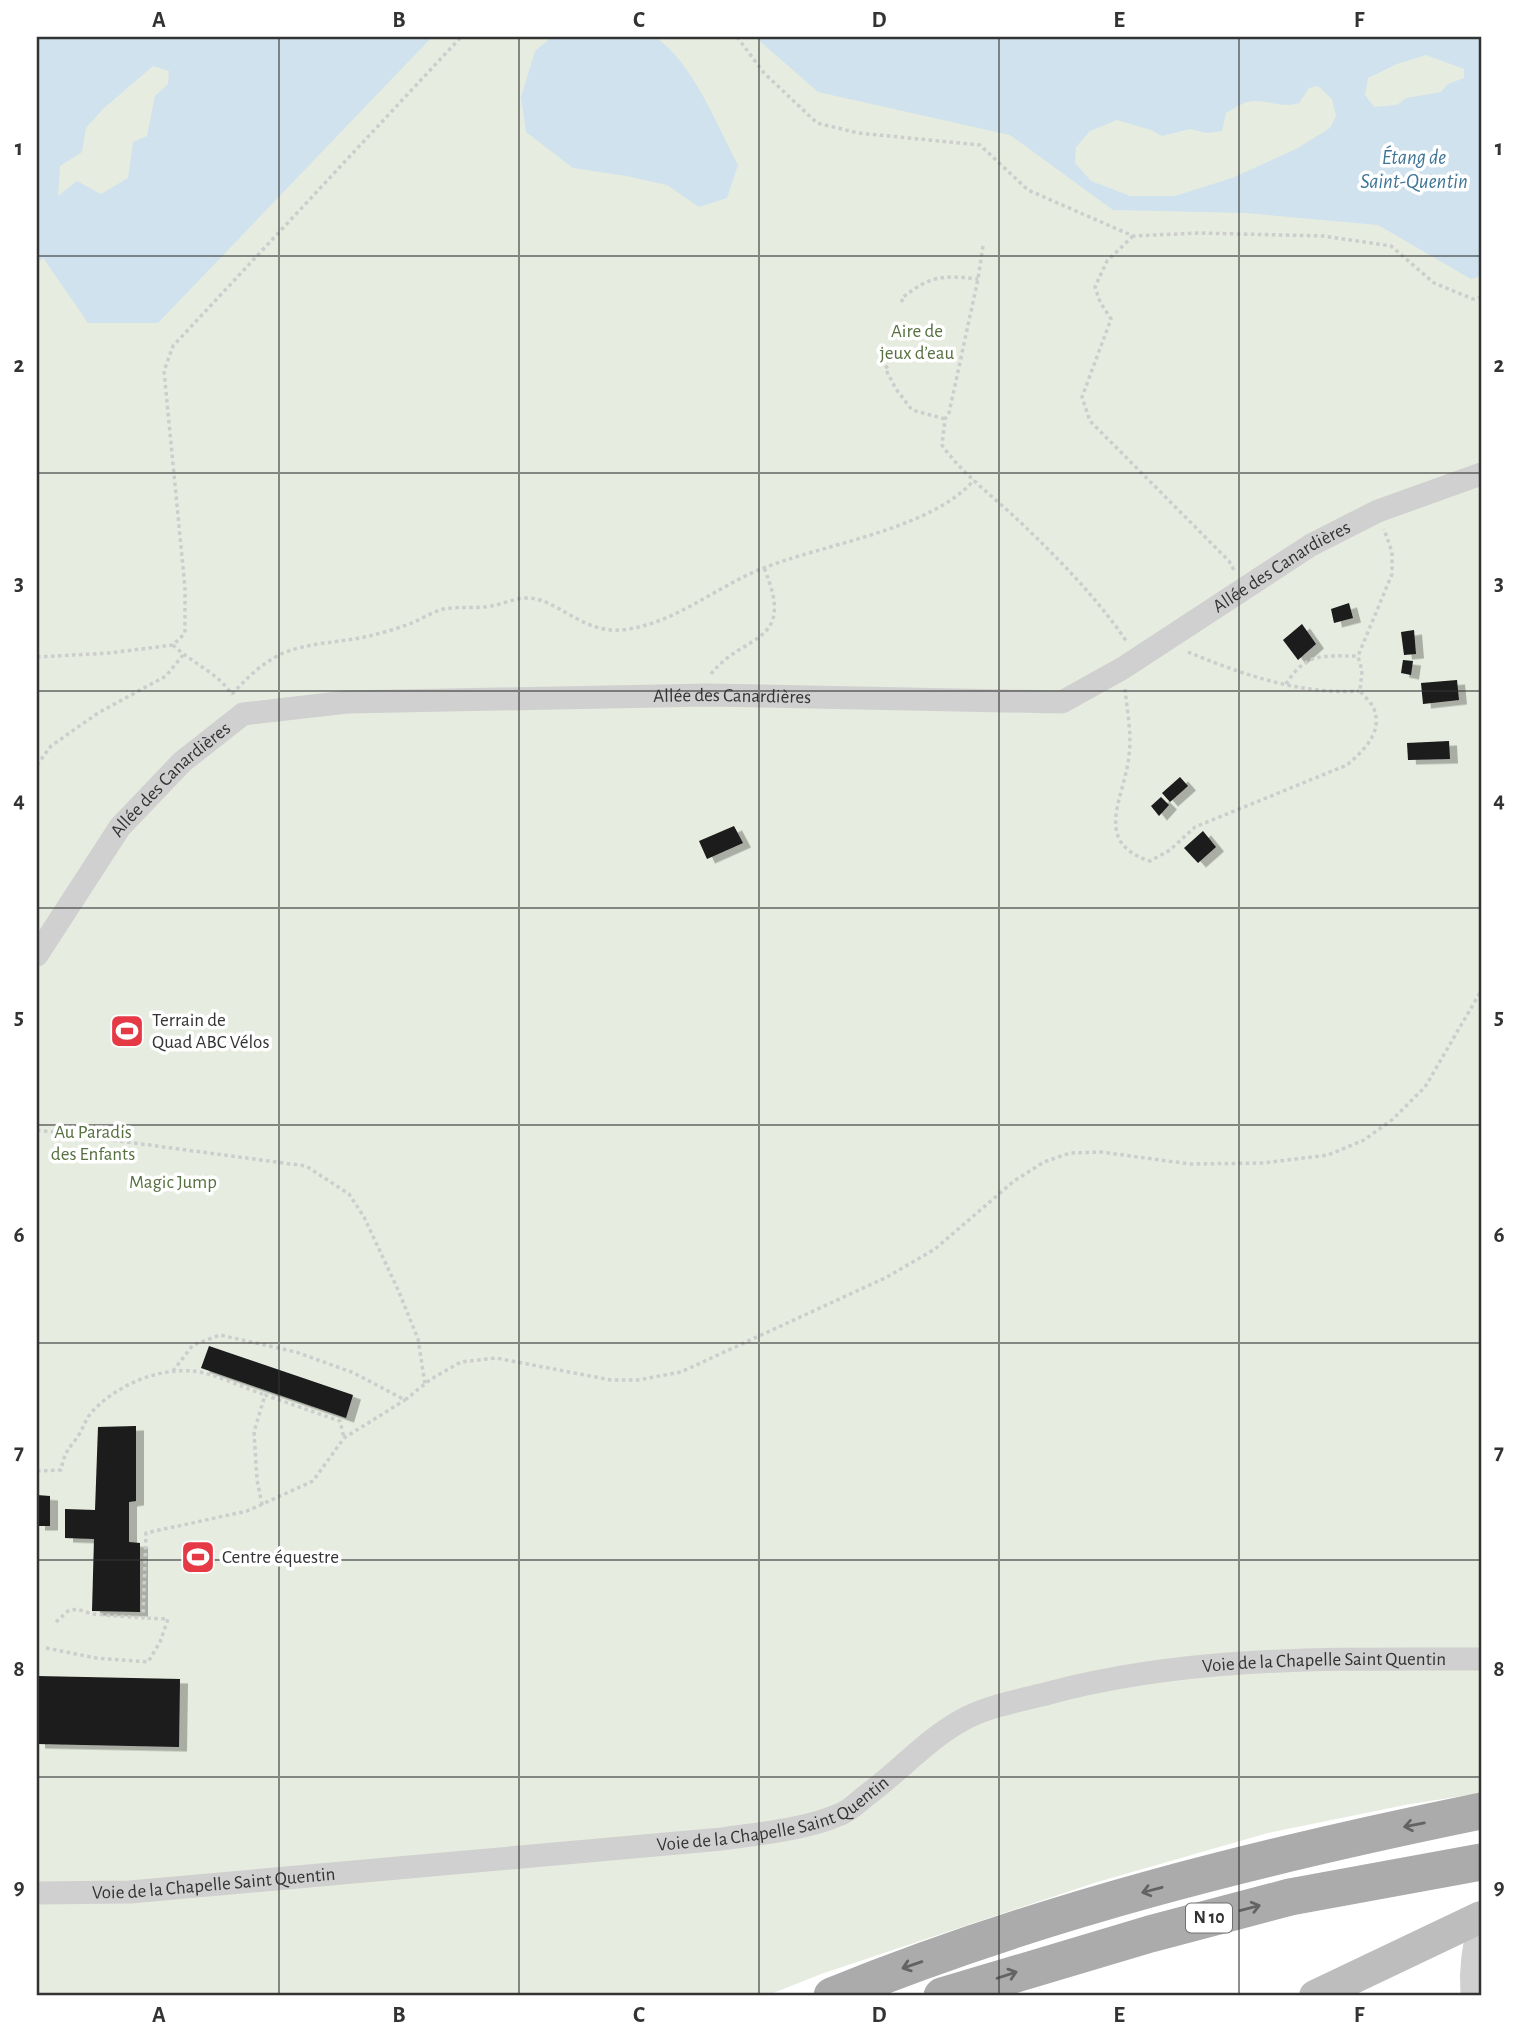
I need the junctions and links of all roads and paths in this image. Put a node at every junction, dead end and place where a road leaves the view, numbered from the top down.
1 (461, 37) edge
2 (737, 37) edge
3 (1133, 236) junction
4 (983, 246) dead end
5 (978, 279) junction
6 (1481, 297) edge
7 (903, 302) dead end
8 (888, 366) dead end
9 (945, 419) junction
10 (1481, 474) edge
11 (974, 480) junction
12 (1378, 511) junction
13 (764, 568) junction
14 (1244, 588) junction
15 (1163, 641) junction
16 (173, 645) junction
17 (183, 655) junction
18 (1358, 656) junction
19 (37, 657) edge
20 (1131, 663) junction
21 (1286, 684) junction
22 (1360, 691) junction
23 (708, 695) junction
24 (238, 704) junction
25 (37, 765) edge
26 (37, 955) edge
27 (1481, 990) edge
28 (37, 1130) edge
29 (173, 1371) junction
30 (425, 1384) junction
31 (265, 1395) junction
32 (405, 1400) junction
33 (344, 1438) junction
34 (37, 1471) edge
35 (262, 1506) junction
36 (143, 1618) junction
37 (55, 1622) dead end
38 (46, 1648) dead end
39 (1481, 1659) edge
40 (1481, 1811) edge
41 (1481, 1862) edge
42 (37, 1893) edge
43 (1479, 1931) edge
44 (832, 1996) edge
45 (942, 1996) edge
46 (1315, 1996) edge
47 (1472, 1996) edge

1 - 16 path
2 - 3 path
3 - 6 path
3 - 14 path
4 - 5 path
5 - 7 path
5 - 9 path
8 - 9 path
9 - 11 path
10 - 12 street, Allée des Canardières
11 - 13 path
11 - 20 path
12 - 14 street, Allée des Canardières
12 - 18 path
13 - 23 path
13 - 24 path
14 - 15 street, Allée des Canardières
15 - 20 street, Allée des Canardières
15 - 21 path
16 - 17 path
16 - 19 path
17 - 24 path
17 - 25 path
18 - 21 path
18 - 22 path
20 - 22 path
20 - 23 street, Allée des Canardières
21 - 22 path
23 - 24 street, Allée des Canardières
24 - 26 street, Allée des Canardières
27 - 30 path
28 - 30 path
29 - 31 path
29 - 32 path
29 - 34 path
30 - 32 path
31 - 33 path
31 - 35 path
32 - 33 path
33 - 35 path
35 - 36 path
36 - 37 path
36 - 38 path
39 - 42 street, Voie de la Chapelle Saint Quentin
40 -> 44 main road, N 10
45 -> 41 main road, N 10
43 - 46 street
43 - 47 street

